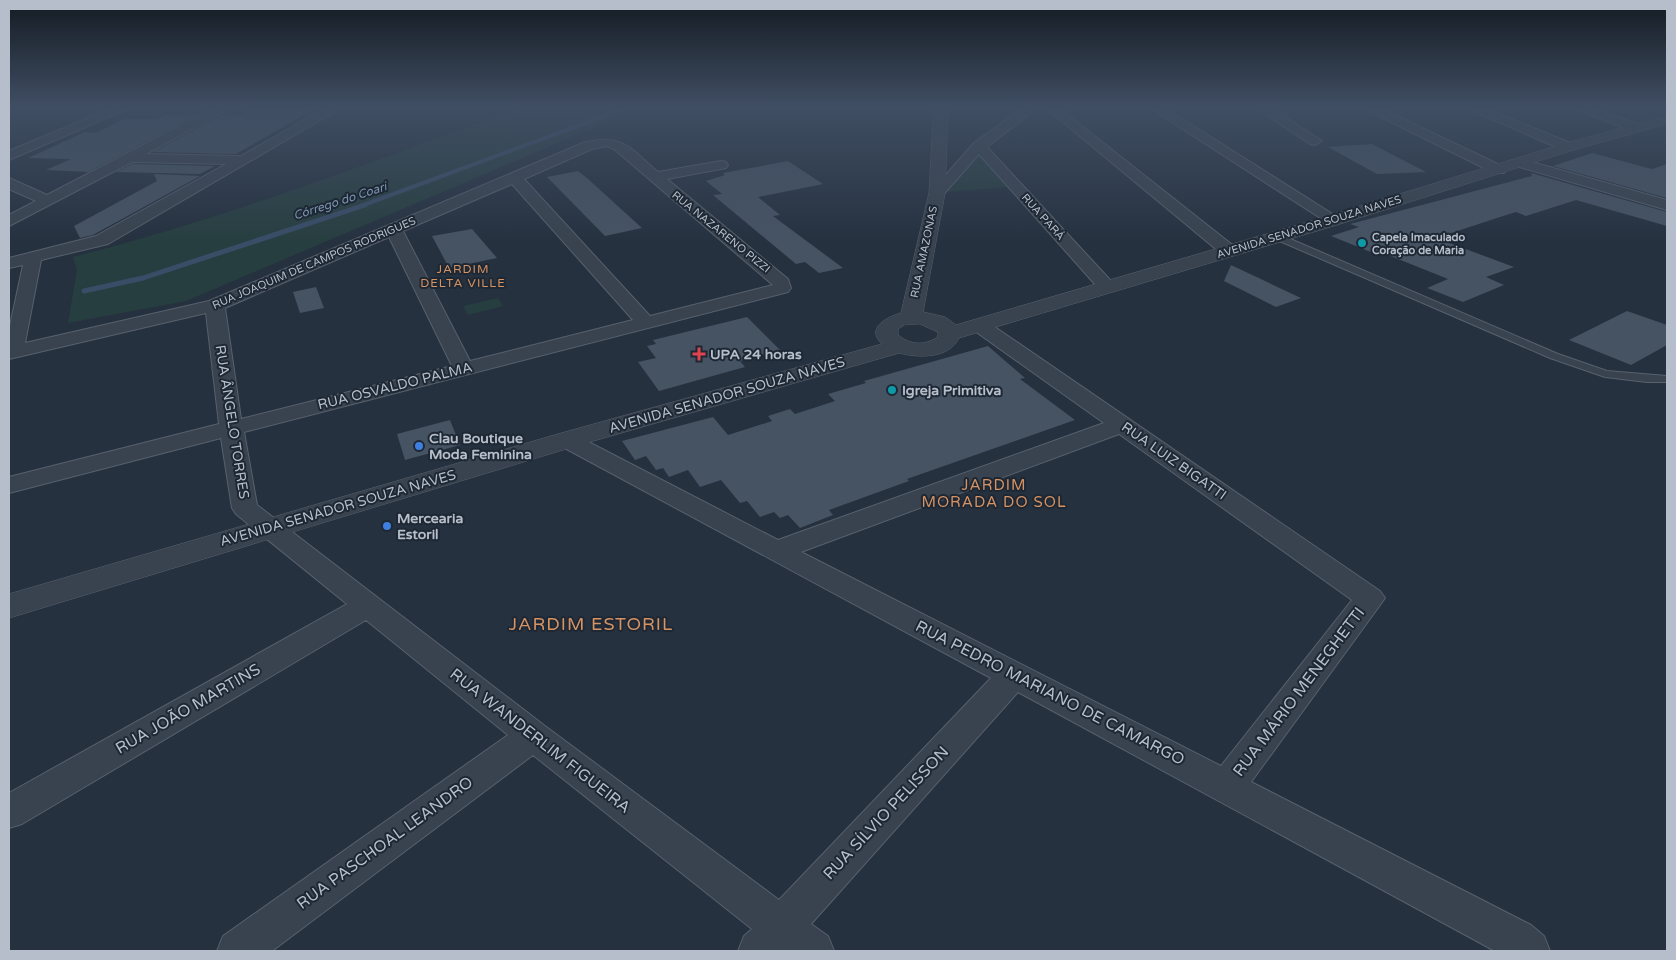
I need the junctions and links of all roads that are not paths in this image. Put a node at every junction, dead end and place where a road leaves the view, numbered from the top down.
1 (140, 153) edge
2 (257, 153) edge
3 (572, 153) edge
4 (627, 153) edge
5 (938, 153) edge
6 (973, 153) edge
7 (985, 153) edge
8 (1107, 153) edge
9 (1227, 153) edge
10 (1463, 153) edge
11 (1551, 153) edge
12 (130, 158) junction
13 (245, 160) junction
14 (1521, 163) junction
15 (721, 165) dead end
16 (1499, 170) junction
17 (654, 177) junction
18 (515, 178) junction
19 (11, 187) edge
20 (936, 193) junction
21 (47, 200) junction
22 (1664, 203) edge
23 (9, 220) edge
24 (1334, 220) junction
25 (394, 230) junction
26 (1278, 237) junction
27 (1229, 251) junction
28 (33, 257) junction
29 (9, 263) edge
30 (1107, 287) junction
31 (782, 288) joint
32 (215, 305) junction
33 (910, 318) junction
34 (646, 323) junction
35 (979, 325) junction
36 (950, 334) junction
37 (9, 345) edge
38 (900, 346) junction
39 (9, 353) edge
40 (464, 368) junction
41 (1667, 379) edge
42 (1122, 425) junction
43 (231, 427) junction
44 (567, 440) junction
45 (9, 485) edge
46 (269, 528) junction
47 (776, 551) junction
48 (1370, 598) joint
49 (9, 606) edge
50 (367, 606) junction
51 (1013, 676) junction
52 (533, 736) junction
53 (1228, 785) junction
54 (9, 812) edge
55 (770, 940) edge
56 (238, 951) edge
57 (812, 951) edge
58 (1529, 951) edge

1 - 12 street
2 - 13 street
3 - 18 street, RUA JOAQUIM DE CAMPOS RODRIGUES
4 - 17 street, RUA NAZARENO PIZZI
5 - 20 street
6 - 20 street, RUA AMAZONAS
7 - 30 street, RUA PARÁ
8 - 27 street
9 - 24 street
10 - 16 street
11 - 14 street, AVENIDA SENADOR SOUZA NAVES
12 - 13 street
12 - 21 street
13 - 28 street
14 - 16 street, AVENIDA SENADOR SOUZA NAVES
14 - 22 street
15 - 17 street
16 - 24 street, AVENIDA SENADOR SOUZA NAVES
17 - 31 street, RUA NAZARENO PIZZI
18 - 25 street, RUA JOAQUIM DE CAMPOS RODRIGUES
18 - 34 street
19 - 21 street
20 - 33 street, RUA AMAZONAS
21 - 23 street
24 - 26 street, AVENIDA SENADOR SOUZA NAVES
25 - 32 street, RUA JOAQUIM DE CAMPOS RODRIGUES
25 - 40 street
26 - 27 street, AVENIDA SENADOR SOUZA NAVES
26 - 41 lane
27 - 30 street, AVENIDA SENADOR SOUZA NAVES
28 - 29 street
28 - 37 street
30 - 35 street, AVENIDA SENADOR SOUZA NAVES
31 - 34 street, RUA OSVALDO PALMA
32 - 39 street, RUA JOAQUIM DE CAMPOS RODRIGUES
32 - 43 street, RUA ÂNGELO TORRES
33 - 36 street
33 - 38 street
34 - 40 street, RUA OSVALDO PALMA
35 - 36 street, AVENIDA SENADOR SOUZA NAVES
35 - 42 street, RUA LUIZ BIGATTI
36 - 38 street
38 - 44 street, AVENIDA SENADOR SOUZA NAVES
40 - 43 street, RUA OSVALDO PALMA
42 - 47 street
42 - 48 street, RUA LUIZ BIGATTI
43 - 45 street, RUA OSVALDO PALMA
43 - 46 street, RUA ÂNGELO TORRES
44 - 46 street, AVENIDA SENADOR SOUZA NAVES
44 - 47 street, RUA PEDRO MARIANO DE CAMARGO
46 - 49 street, AVENIDA SENADOR SOUZA NAVES
46 - 50 street, RUA WANDERLIM FIGUEIRA
47 - 51 street, RUA PEDRO MARIANO DE CAMARGO
48 - 53 street, RUA MÁRIO MENEGHETTI
50 - 52 street, RUA WANDERLIM FIGUEIRA
50 - 54 street, RUA JOÃO MARTINS
51 - 53 street, RUA PEDRO MARIANO DE CAMARGO
51 - 55 street, RUA SÍLVIO PELISSON
52 - 55 street, RUA WANDERLIM FIGUEIRA
52 - 56 street, RUA PASCHOAL LEANDRO
53 - 58 street, RUA PEDRO MARIANO DE CAMARGO
55 - 57 street, RUA WANDERLIM FIGUEIRA

